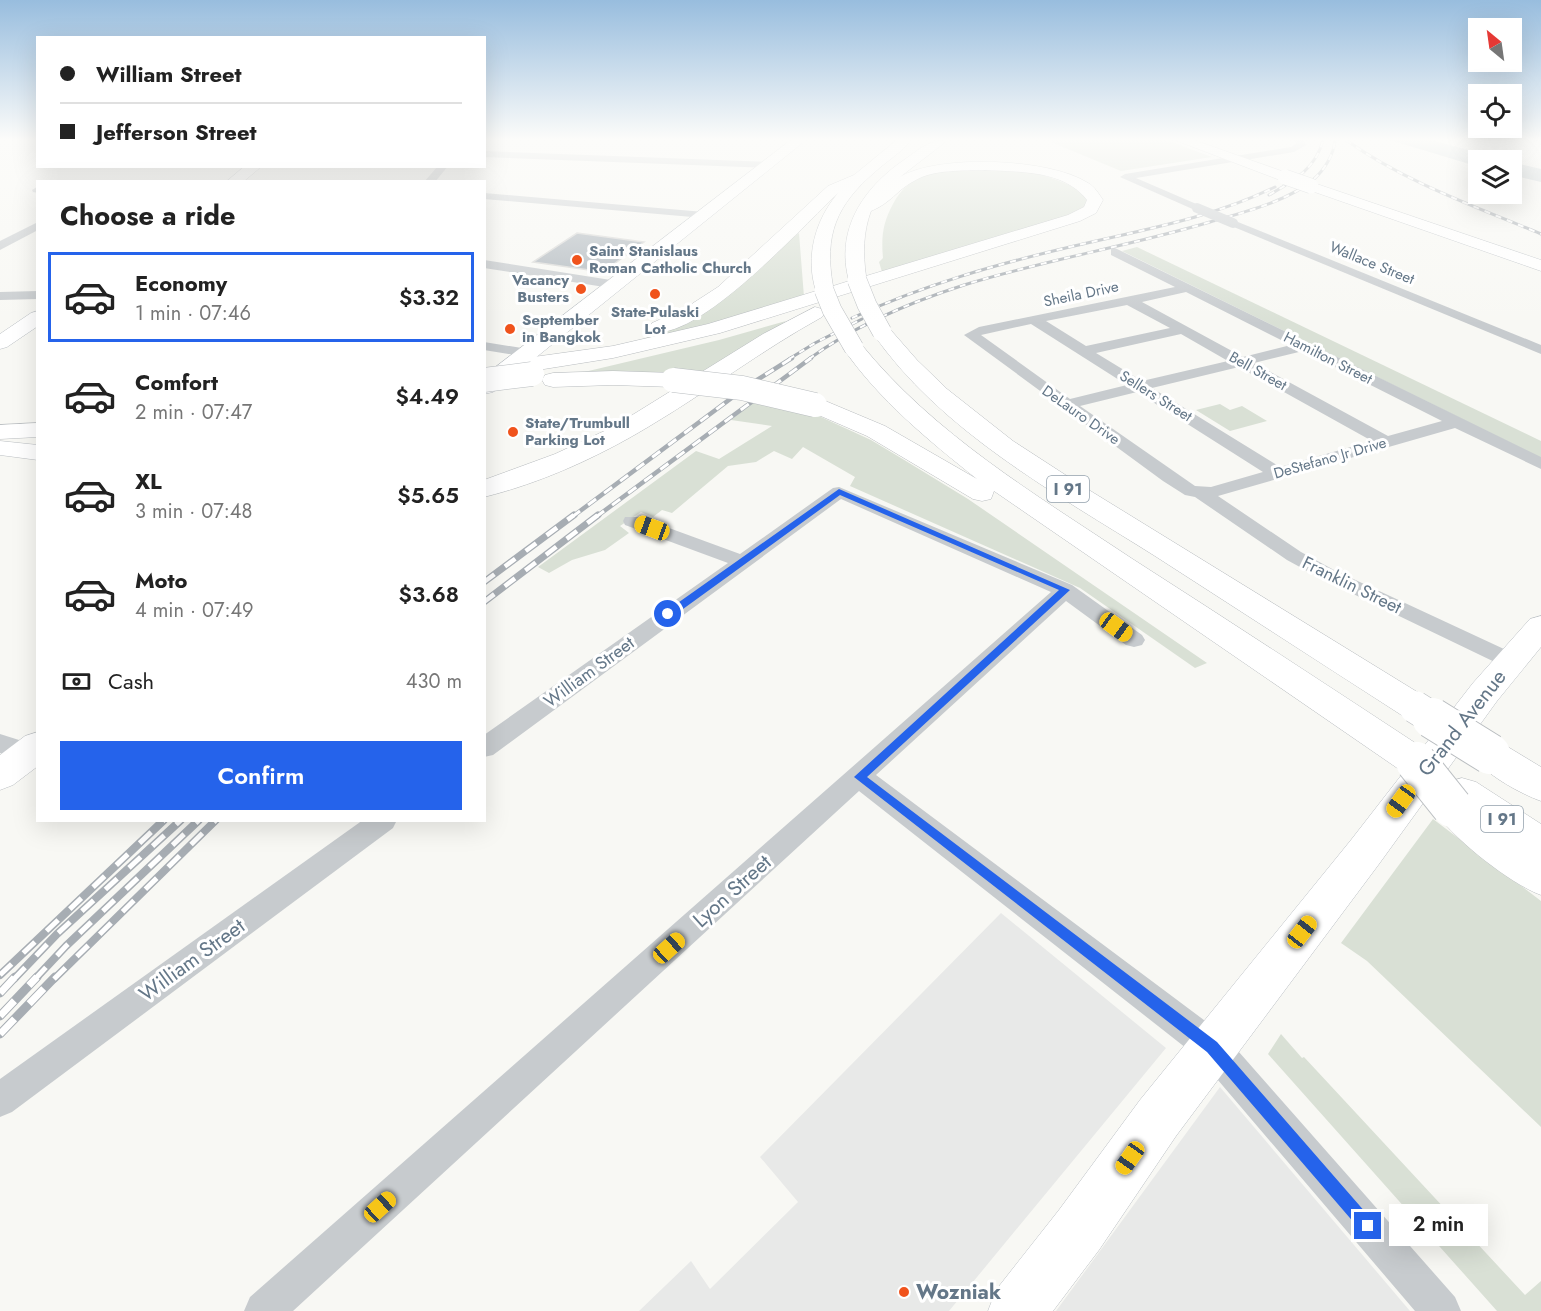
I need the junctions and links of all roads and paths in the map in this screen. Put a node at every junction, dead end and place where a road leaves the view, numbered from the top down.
1 (544, 201) edge
2 (722, 201) edge
3 (820, 201) edge
4 (837, 201) edge
5 (869, 201) edge
6 (879, 201) edge
7 (1094, 201) edge
8 (1107, 201) edge
9 (1181, 201) edge
10 (1355, 201) edge
11 (864, 208) junction
12 (704, 215) junction
13 (36, 226) edge
14 (0, 246) edge
15 (1115, 252) dead end
16 (486, 264) edge
17 (1540, 265) edge
18 (617, 285) junction
19 (855, 287) junction
20 (1189, 288) junction
21 (36, 295) edge
22 (0, 296) edge
23 (1129, 300) junction
24 (36, 319) edge
25 (1034, 320) junction
26 (1182, 330) junction
27 (979, 331) joint
28 (0, 343) edge
29 (1306, 346) junction
30 (486, 347) edge
31 (1541, 350) edge
32 (1084, 351) junction
33 (1241, 362) junction
34 (532, 366) junction
35 (486, 371) edge
36 (486, 379) edge
37 (486, 386) edge
38 (486, 386) edge
39 (1140, 387) junction
40 (1066, 404) junction
41 (36, 413) edge
42 (0, 414) edge
43 (1457, 422) junction
44 (36, 430) edge
45 (0, 432) edge
46 (1386, 442) junction
47 (0, 448) edge
48 (36, 453) edge
49 (1541, 464) edge
50 (1277, 473) junction
51 (486, 488) edge
52 (1202, 493) junction
53 (632, 521) dead end
54 (1106, 555) junction
55 (742, 561) junction
56 (1065, 590) junction
57 (1541, 626) edge
58 (1134, 640) dead end
59 (1511, 661) junction
60 (486, 747) edge
61 (22, 748) edge
62 (0, 776) edge
63 (860, 777) junction
64 (1541, 786) edge
65 (1457, 800) junction
66 (381, 822) edge
67 (1541, 845) edge
68 (1541, 877) edge
69 (1212, 1047) junction
70 (0, 1100) edge
71 (264, 1311) edge
72 (1017, 1311) edge
73 (1441, 1311) edge

1 - 12 street
2 - 12 main road
3 - 34 main road
4 - 54 main road, I 91, bridge
5 - 11 main road, I 91
6 - 11 main road
7 - 34 main road
8 - 19 main road
9 - 31 street, Wallace Street, bridge
10 - 17 main road, bridge
11 - 19 main road, I 91
12 - 18 main road
13 - 14 street
15 - 20 street, Hamilton Street
16 - 18 street
18 - 34 main road
19 - 34 main road
19 - 51 main road
19 - 64 main road, I 91, bridge
20 - 23 street, Sheila Drive
20 - 29 street, Hamilton Street
21 - 22 street
23 - 25 street, Sheila Drive
23 - 26 street, Bell Street
24 - 28 main road
25 - 27 street, Sheila Drive
25 - 32 street, Sellers Street
26 - 32 street
26 - 33 street, Bell Street
27 - 40 street, DeLauro Drive
29 - 33 street
29 - 43 street, Hamilton Street
30 - 34 street
32 - 39 street, Sellers Street
33 - 39 street
33 - 46 street, Bell Street
34 - 35 main road
34 - 36 main road, bridge
34 - 37 main road
34 - 38 main road
34 - 54 main road, bridge
39 - 40 street
39 - 50 street, Sellers Street
40 - 52 street, DeLauro Drive
41 - 42 main road
43 - 46 street, DeStefano Jr Drive
43 - 49 street, Hamilton Street
44 - 45 main road
46 - 50 street, DeStefano Jr Drive
47 - 48 main road
50 - 52 street, DeStefano Jr Drive
52 - 59 street, Franklin Street
53 - 55 street
54 - 65 main road, I 91, bridge
55 - 56 street, William Street
55 - 60 street, William Street
56 - 58 street
56 - 63 street, Lyon Street
57 - 59 main road, Grand Avenue
59 - 69 main road, Grand Avenue
61 - 62 main road
63 - 69 street
63 - 71 street, Lyon Street
65 - 67 main road, I 91
65 - 68 main road
66 - 70 street, William Street
69 - 72 main road, Grand Avenue
69 - 73 street

